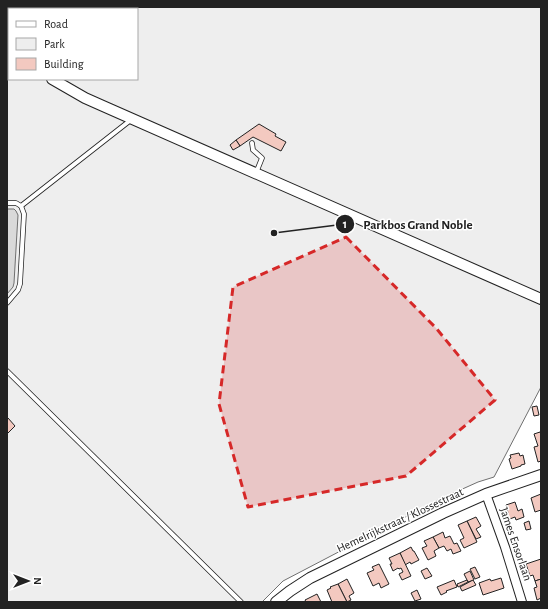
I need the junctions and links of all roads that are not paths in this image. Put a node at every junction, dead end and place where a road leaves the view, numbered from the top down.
1 (54, 80) edge
2 (132, 119) junction
3 (252, 143) dead end
4 (256, 174) junction
5 (7, 203) edge
6 (21, 206) junction
7 (541, 299) edge
8 (7, 303) edge
9 (7, 371) edge
10 (541, 475) edge
11 (486, 494) junction
12 (241, 602) edge
13 (276, 602) edge
14 (522, 602) edge

1 - 2 street
2 - 4 street
2 - 6 lane
3 - 4 lane
4 - 7 street
5 - 6 lane
6 - 8 lane
9 - 12 lane
10 - 11 street, Hemelrijkstraat / Klossestraat
11 - 13 street, Hemelrijkstraat / Klossestraat
11 - 14 street, James Ensorlaan

